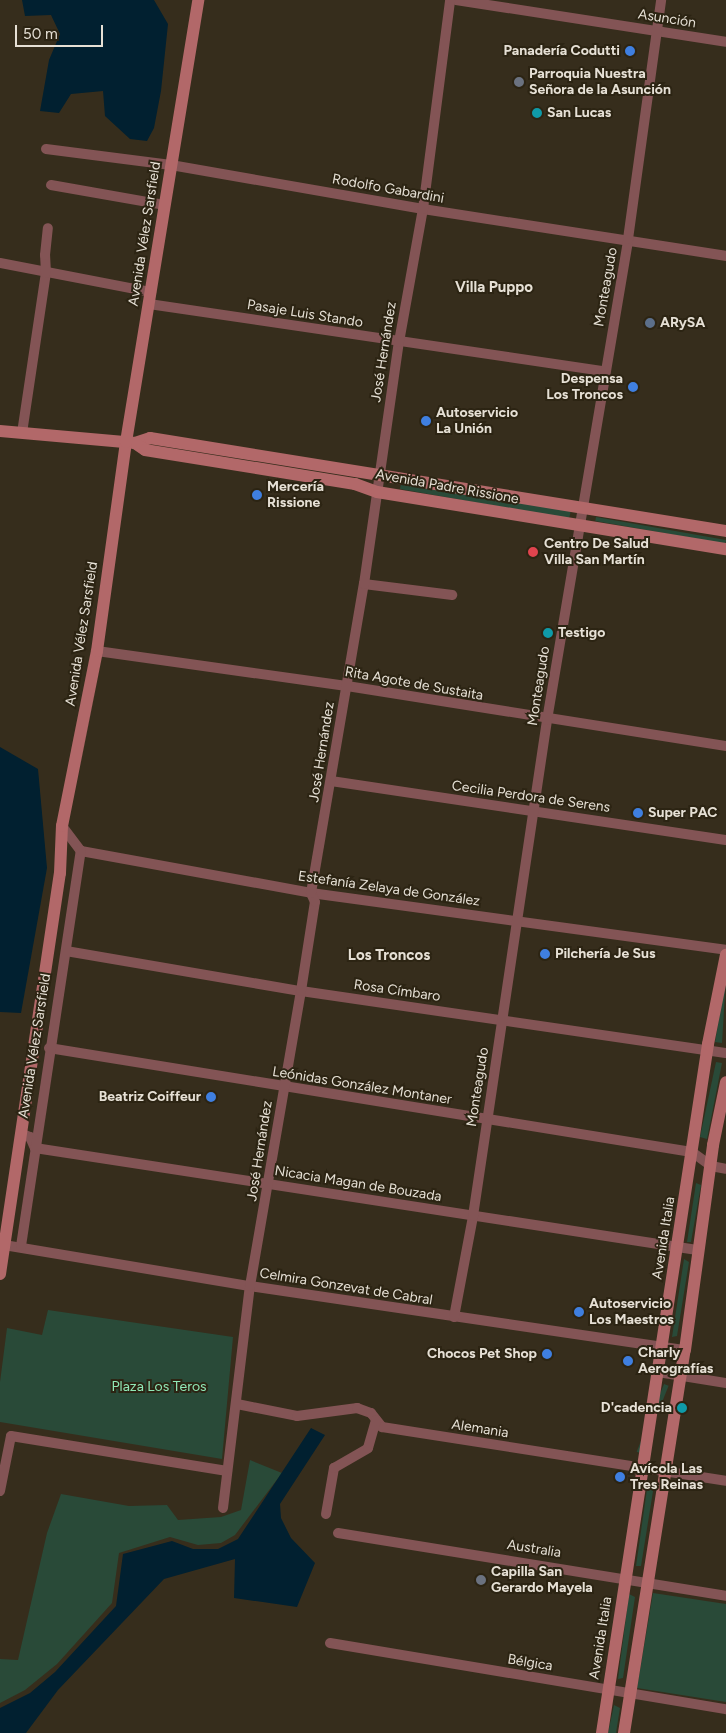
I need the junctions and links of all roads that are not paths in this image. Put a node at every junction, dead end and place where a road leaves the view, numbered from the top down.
1 (198, 0) edge
2 (450, 0) edge
3 (456, 0) edge
4 (662, 0) edge
5 (656, 31) junction
6 (726, 42) edge
7 (46, 149) dead end
8 (171, 165) junction
9 (51, 185) dead end
10 (165, 205) junction
11 (423, 209) junction
12 (48, 228) dead end
13 (628, 239) junction
14 (726, 256) edge
15 (0, 263) edge
16 (46, 273) junction
17 (150, 298) junction
18 (399, 342) junction
19 (605, 371) junction
20 (0, 431) edge
21 (22, 434) junction
22 (130, 443) junction
23 (379, 474) junction
24 (377, 492) junction
25 (585, 507) junction
26 (582, 525) junction
27 (726, 531) edge
28 (726, 549) edge
29 (364, 584) junction
30 (452, 596) dead end
31 (97, 651) junction
32 (347, 686) junction
33 (547, 720) junction
34 (726, 746) edge
35 (331, 782) junction
36 (535, 810) junction
37 (62, 826) junction
38 (726, 840) edge
39 (81, 851) junction
40 (312, 893) junction
41 (518, 920) junction
42 (726, 950) edge
43 (66, 951) junction
44 (726, 955) edge
45 (301, 991) junction
46 (502, 1021) junction
47 (49, 1048) junction
48 (707, 1049) junction
49 (726, 1053) edge
50 (726, 1082) edge
51 (284, 1088) junction
52 (487, 1120) junction
53 (22, 1134) junction
54 (35, 1148) junction
55 (692, 1152) junction
56 (711, 1166) junction
57 (726, 1169) edge
58 (269, 1184) junction
59 (473, 1216) junction
60 (4, 1245) junction
61 (21, 1246) junction
62 (678, 1247) junction
63 (697, 1250) junction
64 (0, 1274) edge
65 (250, 1286) junction
66 (454, 1318) junction
67 (661, 1346) junction
68 (685, 1350) junction
69 (658, 1372) junction
70 (680, 1376) junction
71 (726, 1383) edge
72 (237, 1404) junction
73 (376, 1420) junction
74 (641, 1468) junction
75 (227, 1471) junction
76 (666, 1471) junction
77 (726, 1481) edge
78 (0, 1491) edge
79 (223, 1508) dead end
80 (326, 1514) dead end
81 (338, 1533) dead end
82 (626, 1577) junction
83 (648, 1583) junction
84 (726, 1596) edge
85 (330, 1643) dead end
86 (608, 1690) junction
87 (631, 1694) junction
88 (726, 1709) edge
89 (602, 1733) edge
90 (624, 1733) edge

1 - 8 main road, Avenida Vélez Sarsfield
2 - 11 street, José Hernández
3 - 5 street, Asunción
4 - 5 street, Monteagudo
5 - 6 street, Asunción
5 - 13 street, Monteagudo
7 - 8 street, Rodolfo Gabardini
8 - 10 main road, Avenida Vélez Sarsfield
8 - 11 street, Rodolfo Gabardini
9 - 10 street
10 - 17 main road, Avenida Vélez Sarsfield
11 - 13 street, Rodolfo Gabardini
11 - 18 street, José Hernández
12 - 16 street
13 - 14 street, Rodolfo Gabardini
13 - 19 street, Monteagudo
15 - 16 street, Pasaje Luis Stando
16 - 17 street, Pasaje Luis Stando
16 - 21 street
17 - 18 street, Pasaje Luis Stando
17 - 22 main road, Avenida Vélez Sarsfield
18 - 19 street, Pasaje Luis Stando
18 - 23 street, José Hernández
19 - 25 street, Monteagudo
20 - 21 main road, Avenida Padre Rissione
21 - 22 main road, Avenida Padre Rissione
22 - 23 main road, Avenida Padre Rissione
22 - 24 main road, Avenida Padre Rissione
22 - 31 main road, Avenida Vélez Sarsfield
23 - 24 street, José Hernández
23 - 25 main road, Avenida Padre Rissione
24 - 26 main road, Avenida Padre Rissione
24 - 29 street, José Hernández
25 - 26 street, Monteagudo
25 - 27 main road, Avenida Padre Rissione
26 - 28 main road, Avenida Padre Rissione
26 - 33 street, Monteagudo
29 - 30 street
29 - 32 street, José Hernández
31 - 32 street, Rita Agote de Sustaita
31 - 37 main road, Avenida Vélez Sarsfield
32 - 33 street, Rita Agote de Sustaita
32 - 35 street, José Hernández
33 - 34 street, Rita Agote de Sustaita
33 - 36 street, Monteagudo
35 - 36 street, Cecilia Perdora de Serens
35 - 40 street, José Hernández
36 - 38 street, Cecilia Perdora de Serens
36 - 41 street, Monteagudo
37 - 39 street
37 - 53 main road, Avenida Vélez Sarsfield
39 - 40 street, Estefanía Zelaya de González
39 - 43 street, Avenida Vélez Sarsfield
40 - 41 street, Estefanía Zelaya de González
40 - 45 street, José Hernández
41 - 42 street, Estefanía Zelaya de González
41 - 46 street, Monteagudo
43 - 45 street, Rosa Címbaro
43 - 47 street, Avenida Vélez Sarsfield
44 - 48 main road, Avenida Italia
45 - 46 street, Rosa Címbaro
45 - 51 street, José Hernández
46 - 48 street, Rosa Címbaro
46 - 52 street, Monteagudo
47 - 51 street, Leónidas González Montaner
47 - 54 street, Avenida Vélez Sarsfield
48 - 49 street, Rosa Címbaro
48 - 55 main road, Avenida Italia
50 - 56 main road
51 - 52 street, Leónidas González Montaner
51 - 58 street, José Hernández
52 - 55 street, Leónidas González Montaner
52 - 59 street, Monteagudo
53 - 54 street
53 - 60 main road, Avenida Vélez Sarsfield
54 - 58 street, Nicacia Magan de Bouzada
54 - 61 street, Avenida Vélez Sarsfield
55 - 56 street, Leónidas González Montaner
55 - 62 main road, Avenida Italia
56 - 57 street, Leónidas González Montaner
56 - 63 main road
58 - 59 street, Nicacia Magan de Bouzada
58 - 65 street, José Hernández
59 - 62 street, Nicacia Magan de Bouzada
59 - 66 street, Monteagudo
60 - 61 street, Celmira Gonzevat de Cabral
60 - 64 main road, Avenida Vélez Sarsfield
61 - 65 street, Celmira Gonzevat de Cabral
62 - 63 street, Nicacia Magan de Bouzada
62 - 67 main road, Avenida Italia
63 - 68 main road
65 - 66 street, Celmira Gonzevat de Cabral
65 - 72 street, José Hernández
66 - 67 street, Celmira Gonzevat de Cabral
67 - 68 street, Celmira Gonzevat de Cabral
67 - 69 main road, Avenida Italia
68 - 70 main road
69 - 70 street
69 - 74 main road, Avenida Italia
70 - 71 street
70 - 76 main road
72 - 73 street, Alemania
72 - 75 street, José Hernández
73 - 74 street, Alemania
73 - 80 street
74 - 76 street, Alemania
74 - 82 main road, Avenida Italia
75 - 78 street
75 - 79 street, José Hernández
76 - 77 street, Alemania
76 - 83 main road
81 - 82 street, Australia
82 - 83 street, Australia
82 - 86 main road, Avenida Italia
83 - 84 street, Australia
83 - 87 main road
85 - 86 street, Bélgica
86 - 87 street, Bélgica
86 - 89 main road, Avenida Italia
87 - 88 street, Bélgica
87 - 90 main road

